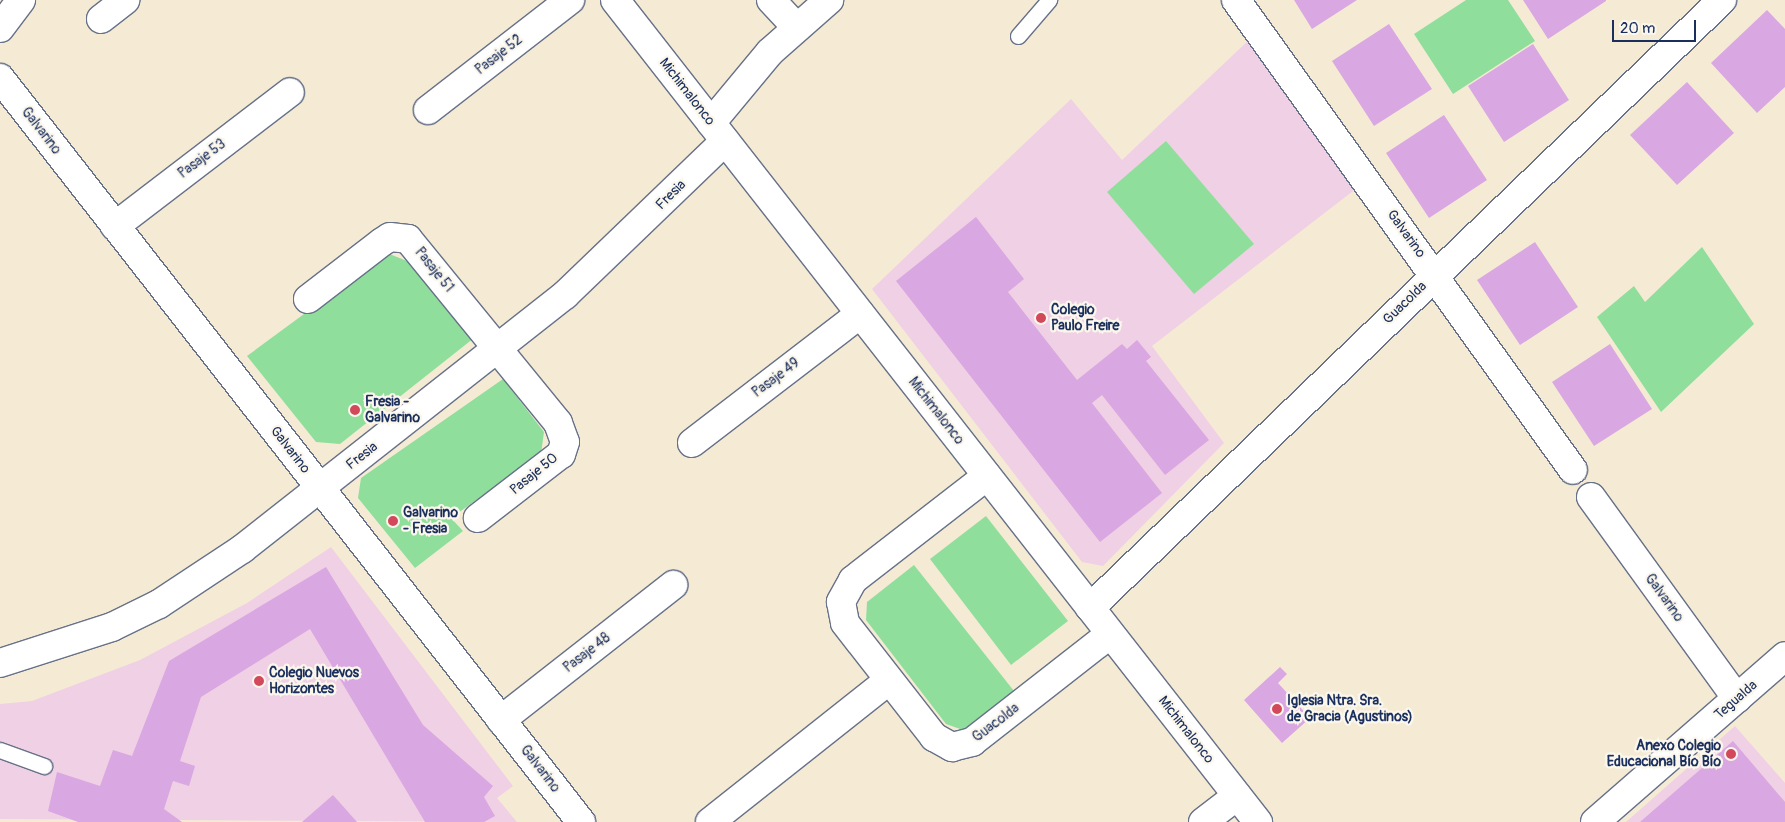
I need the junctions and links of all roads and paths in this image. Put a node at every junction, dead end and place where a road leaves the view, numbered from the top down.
1 (21, 0) edge
2 (125, 0) edge
3 (570, 0) edge
4 (615, 0) edge
5 (771, 0) edge
6 (829, 0) edge
7 (1049, 0) edge
8 (1236, 0) edge
9 (1722, 0) edge
10 (101, 19) dead end
11 (0, 28) edge
12 (797, 28) junction
13 (1018, 36) dead end
14 (0, 78) edge
15 (290, 92) dead end
16 (428, 110) dead end
17 (718, 132) junction
18 (115, 226) junction
19 (1435, 274) junction
20 (308, 299) dead end
21 (860, 314) junction
22 (498, 349) junction
23 (692, 442) dead end
24 (1573, 470) dead end
25 (986, 476) junction
26 (321, 489) junction
27 (1591, 497) dead end
28 (478, 518) dead end
29 (673, 585) dead end
30 (1090, 608) junction
31 (1110, 634) junction
32 (1785, 656) edge
33 (0, 663) edge
34 (890, 680) junction
35 (1737, 699) junction
36 (501, 720) junction
37 (0, 750) edge
38 (44, 766) dead end
39 (1237, 796) junction
40 (581, 822) edge
41 (710, 822) edge
42 (1203, 822) edge
43 (1258, 822) edge
44 (1595, 822) edge

1 - 11 street
2 - 10 street
3 - 16 street, Pasaje 52
4 - 17 street, Michimalonco
5 - 12 street
6 - 12 street, Fresia
7 - 13 lane
8 - 19 street, Galvarino
9 - 19 street, Guacolda
12 - 17 street, Fresia
14 - 18 street, Galvarino
15 - 18 street, Pasaje 53
17 - 21 street, Michimalonco
17 - 22 street, Fresia
18 - 26 street, Galvarino
19 - 24 street, Galvarino
19 - 30 street, Guacolda
20 - 22 street, Pasaje 51
21 - 23 street, Pasaje 49
21 - 25 street, Michimalonco
22 - 26 street, Fresia
22 - 28 street, Pasaje 50
25 - 30 street, Michimalonco
25 - 34 street, Guacolda
26 - 33 street, Fresia
26 - 36 street, Galvarino
27 - 35 street, Galvarino
29 - 36 street, Pasaje 48
30 - 31 street, Michimalonco
31 - 34 street, Guacolda
31 - 39 street, Michimalonco
32 - 35 street, Tegualda
34 - 41 street
35 - 44 street, Tegualda
36 - 40 street, Galvarino
37 - 38 lane
39 - 42 street
39 - 43 street, Michimalonco

